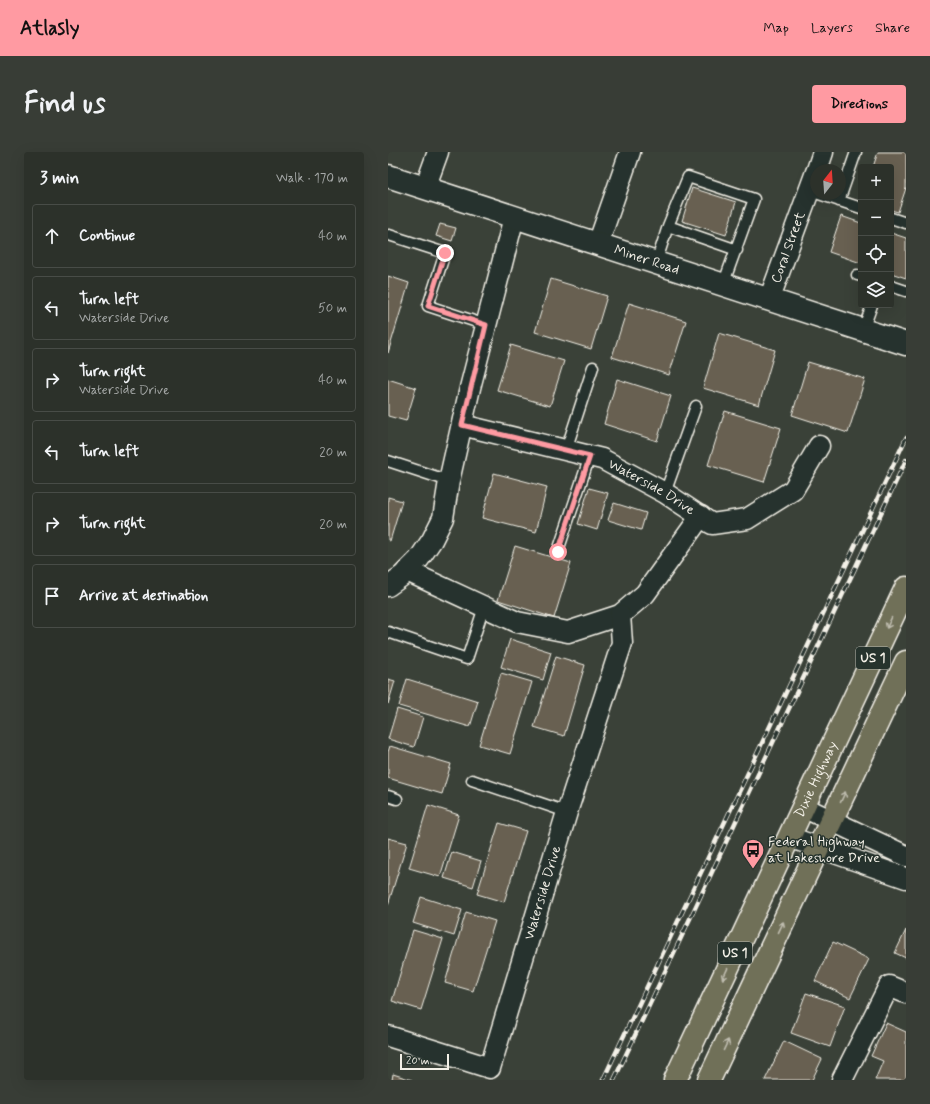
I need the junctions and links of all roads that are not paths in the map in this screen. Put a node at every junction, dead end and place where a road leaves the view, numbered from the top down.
1 (438, 152) edge
2 (630, 152) edge
3 (823, 152) edge
4 (856, 152) edge
5 (819, 164) edge
6 (388, 176) edge
7 (425, 188) junction
8 (812, 200) edge
9 (836, 200) edge
10 (839, 201) junction
11 (858, 207) edge
12 (514, 217) junction
13 (894, 219) edge
14 (906, 223) edge
15 (668, 226) junction
16 (389, 235) edge
17 (598, 244) junction
18 (737, 250) junction
19 (656, 263) junction
20 (723, 285) junction
21 (894, 287) edge
22 (906, 291) edge
23 (769, 300) junction
24 (871, 308) edge
25 (486, 325) junction
26 (863, 330) junction
27 (906, 344) edge
28 (593, 367) dead end
29 (696, 406) dead end
30 (462, 425) junction
31 (819, 446) dead end
32 (566, 450) junction
33 (590, 456) junction
34 (388, 461) edge
35 (449, 481) junction
36 (665, 493) junction
37 (701, 516) junction
38 (558, 552) dead end
39 (407, 571) junction
40 (388, 586) edge
41 (906, 588) edge
42 (484, 607) junction
43 (620, 615) junction
44 (388, 632) edge
45 (906, 662) edge
46 (472, 780) dead end
47 (803, 807) junction
48 (567, 812) junction
49 (832, 820) junction
50 (789, 837) junction
51 (819, 847) junction
52 (906, 856) edge
53 (906, 878) edge
54 (906, 993) edge
55 (388, 1036) edge
56 (675, 1080) edge
57 (709, 1080) edge
58 (842, 1080) edge

1 - 7 street
2 - 17 street
3 - 5 street, Coral Street
4 - 10 lane
6 - 7 street, Miner Road
7 - 12 street, Miner Road
8 - 23 street, Coral Street
9 - 10 lane
10 - 11 lane
12 - 17 street, Miner Road
12 - 25 street
13 - 14 lane
15 - 18 lane
15 - 18 lane
15 - 19 lane
16 - 25 lane
17 - 19 street, Miner Road
18 - 20 lane
19 - 20 street, Miner Road
20 - 23 street, Miner Road
21 - 22 lane
23 - 26 street, Miner Road
24 - 26 lane
25 - 30 street
26 - 27 street, Miner Road
28 - 32 lane
29 - 36 lane
30 - 32 street, Waterside Drive
30 - 35 street
31 - 37 street, Waterside Drive
32 - 33 street, Waterside Drive
33 - 36 street, Waterside Drive
33 - 38 lane
34 - 35 lane
35 - 39 street
36 - 37 street, Waterside Drive
37 - 43 street, Waterside Drive
39 - 40 street
39 - 42 street, Waterside Drive
41 -> 47 main road, Dixie Highway / US 1
42 - 43 street, Waterside Drive
42 - 44 lane
43 - 48 street, Waterside Drive
49 -> 45 main road, US 1
46 - 48 lane
47 - 49 street
47 - 50 main road, Dixie Highway / US 1
48 - 55 street, Waterside Drive
49 - 51 main road, US 1
49 - 52 street
50 - 51 street
50 -> 56 main road, Dixie Highway / US 1
51 - 53 street
57 -> 51 main road, US 1
54 - 58 street

